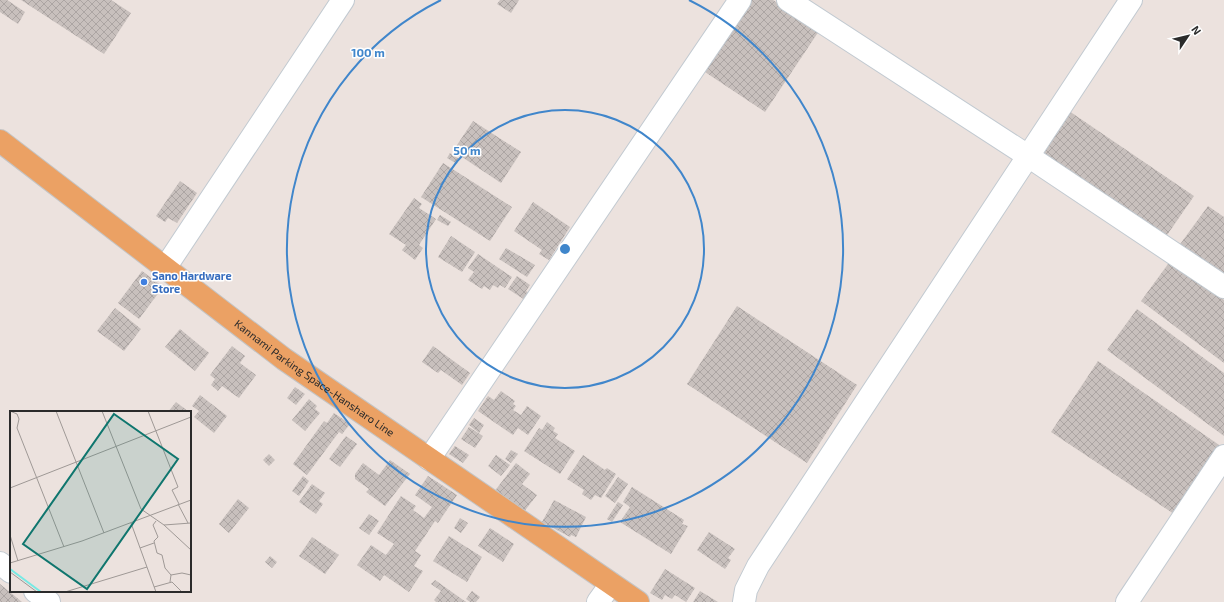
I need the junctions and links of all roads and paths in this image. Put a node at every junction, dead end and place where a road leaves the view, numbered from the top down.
1 (343, 0) edge
2 (740, 0) edge
3 (788, 0) edge
4 (1131, 0) edge
5 (0, 141) edge
6 (1028, 156) junction
7 (165, 268) junction
8 (1224, 288) edge
9 (1224, 456) edge
10 (429, 459) junction
11 (0, 563) edge
12 (10, 571) edge
13 (611, 584) junction
14 (36, 592) edge
15 (49, 602) edge
16 (598, 602) edge
17 (638, 602) edge
18 (744, 602) edge
19 (1127, 602) edge

1 - 7 street
2 - 10 street
3 - 6 street
4 - 6 street
5 - 7 main road, Kannami Parking Space-Hansharo Line
6 - 8 street
6 - 18 street
7 - 10 main road, Kannami Parking Space-Hansharo Line
9 - 19 street
10 - 13 main road, Kannami Parking Space-Hansharo Line
11 - 12 street
13 - 16 street
13 - 17 main road, Kannami Parking Space-Hansharo Line
14 - 15 street

